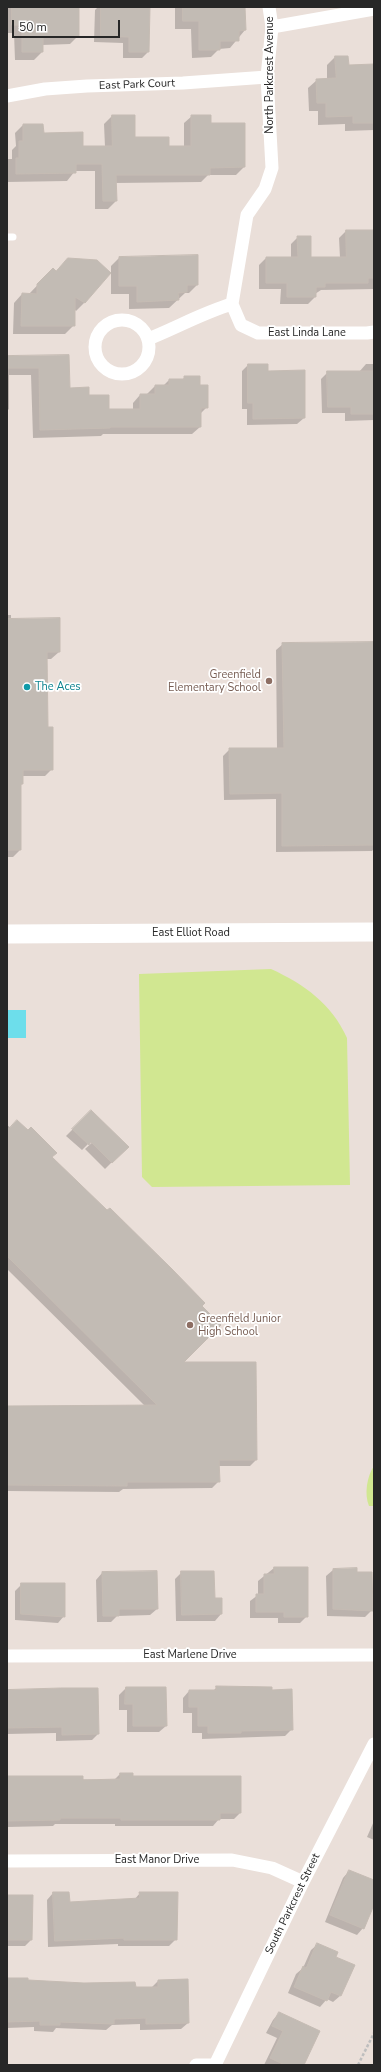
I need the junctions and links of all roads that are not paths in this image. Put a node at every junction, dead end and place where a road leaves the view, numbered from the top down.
1 (269, 7) edge
2 (374, 9) edge
3 (272, 27) junction
4 (267, 78) junction
5 (7, 96) edge
6 (232, 304) junction
7 (374, 332) edge
8 (148, 340) junction
9 (374, 932) edge
10 (7, 934) edge
11 (374, 1655) edge
12 (7, 1656) edge
13 (374, 1744) edge
14 (7, 1861) edge
15 (303, 1882) junction
16 (196, 2065) edge
17 (215, 2065) edge

1 - 3 street, North Parkcrest Avenue
2 - 3 street
3 - 4 street, North Parkcrest Avenue
4 - 5 street, East Park Court
4 - 6 street, North Parkcrest Avenue
6 - 7 street, East Linda Lane
6 - 8 street
8 - 8 street
9 - 10 main road, East Elliot Road
11 - 12 street, East Marlene Drive
13 - 15 street, South Parkcrest Street
14 - 15 street, East Manor Drive
15 - 17 street, South Parkcrest Street
16 - 17 street

